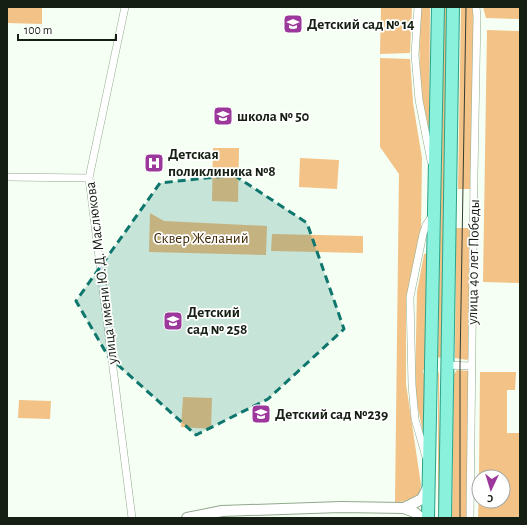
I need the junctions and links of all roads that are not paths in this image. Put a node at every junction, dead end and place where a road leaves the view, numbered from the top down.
1 (124, 7) edge
2 (418, 7) edge
3 (438, 7) edge
4 (452, 7) edge
5 (476, 7) edge
6 (7, 177) edge
7 (88, 178) junction
8 (435, 184) junction
9 (434, 214) junction
10 (431, 364) junction
11 (447, 364) junction
12 (471, 366) junction
13 (429, 470) junction
14 (429, 486) junction
15 (404, 508) junction
16 (425, 517) edge
17 (445, 517) edge
18 (132, 518) edge
19 (187, 518) edge
20 (470, 518) edge

1 - 7 street, улица имени Ю. Д. Маслюкова
2 - 8 street
3 - 8 main road
4 - 11 main road, улица 40 лет Победы
5 - 12 street, улица 40 лет Победы
6 - 7 street
7 - 18 street, улица имени Ю. Д. Маслюкова
8 - 9 main road
9 - 10 main road
9 - 13 street
10 - 11 main road
10 - 13 main road
11 - 12 street
11 - 17 main road, улица 40 лет Победы
12 - 20 street, улица 40 лет Победы
13 - 14 main road
14 - 15 street
14 - 16 main road
15 - 16 street
15 - 19 street
16 - 17 main road

